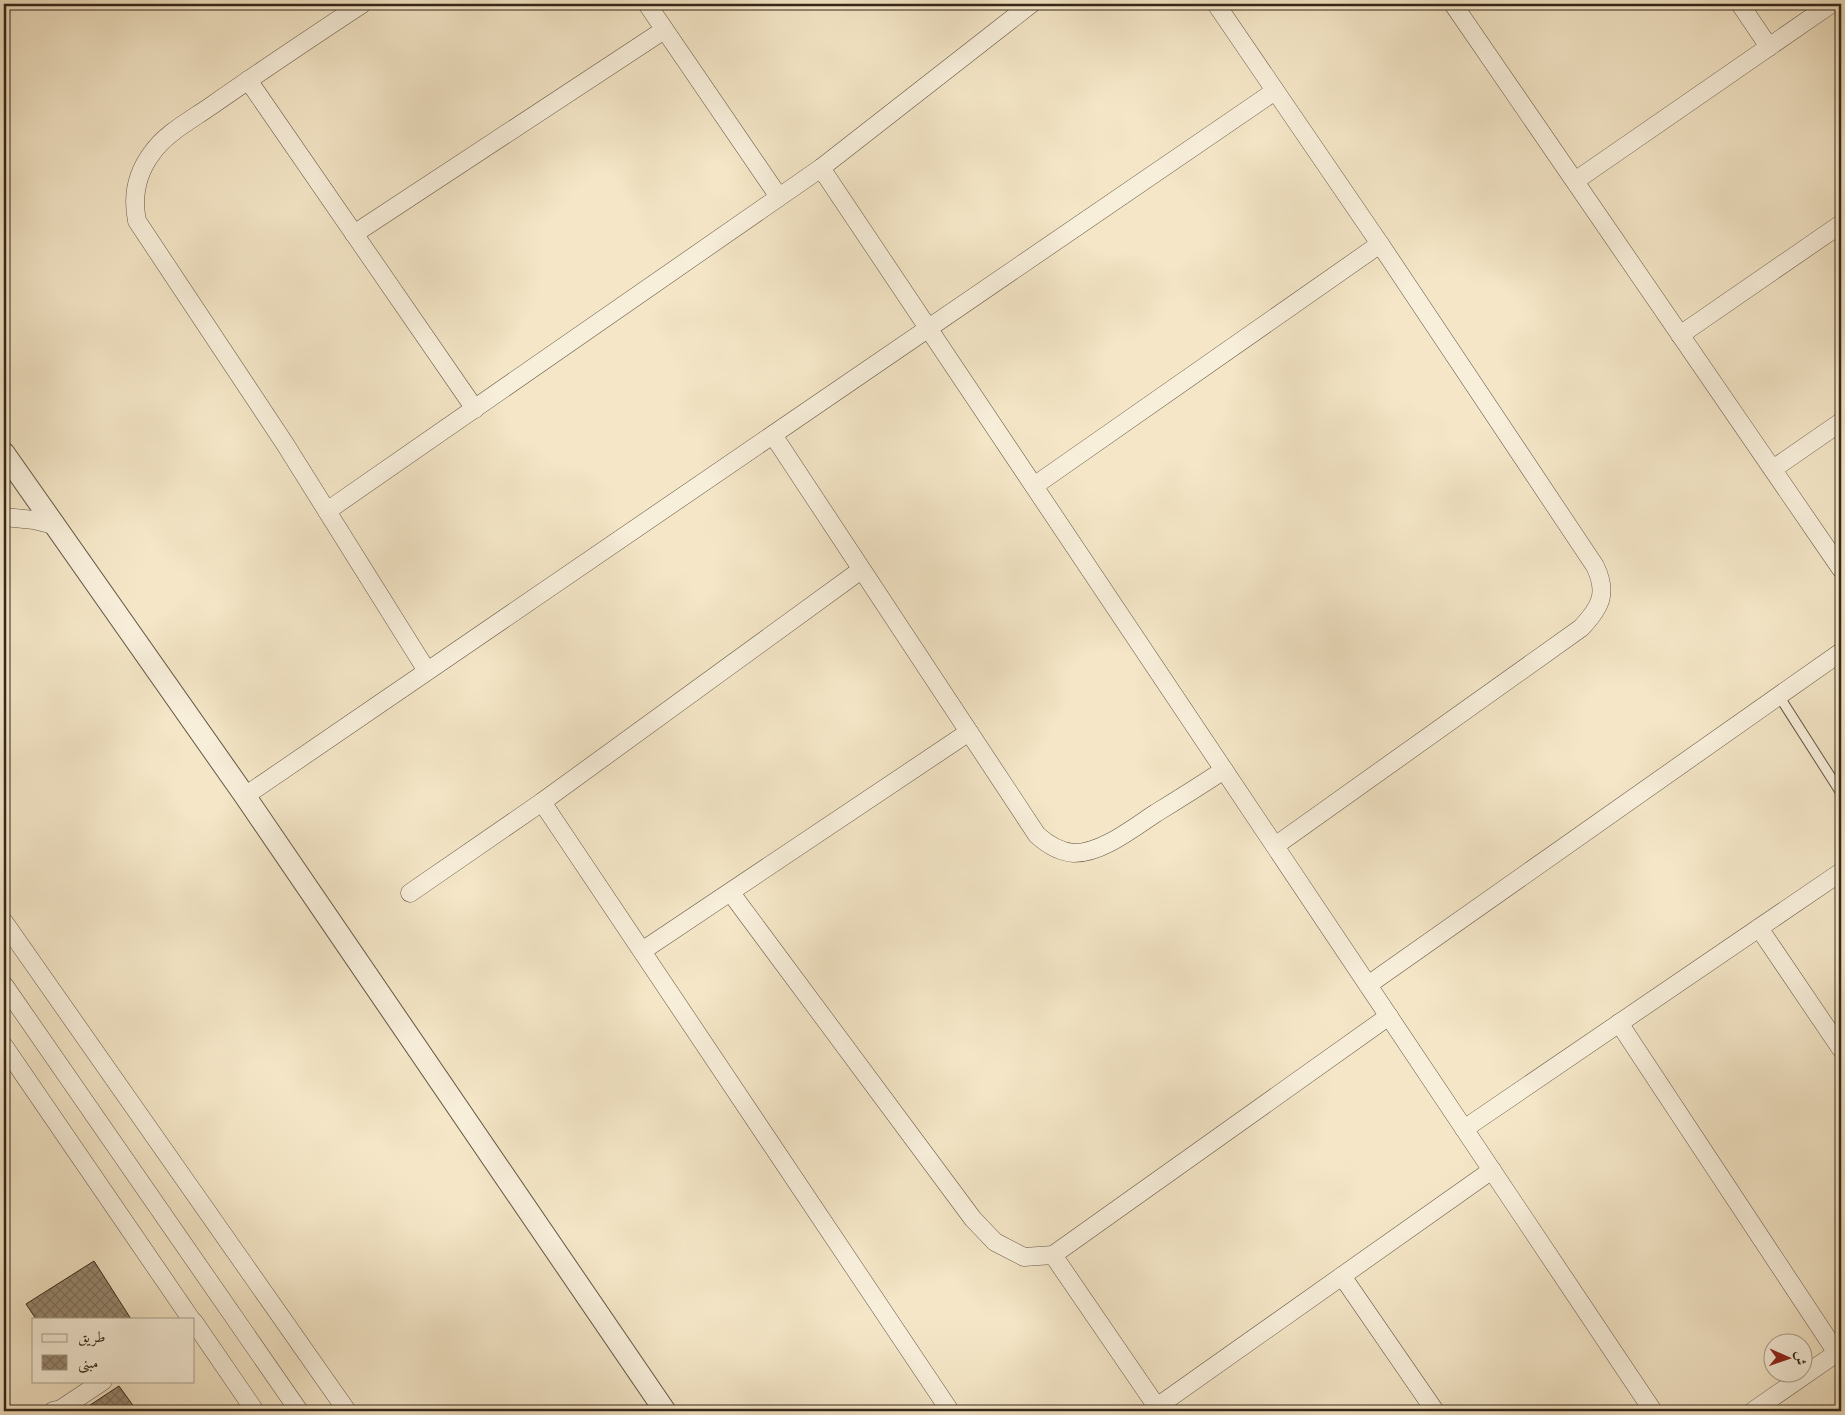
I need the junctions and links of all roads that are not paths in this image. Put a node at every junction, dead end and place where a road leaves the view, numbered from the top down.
1 (362, 4) edge
2 (646, 4) edge
3 (1031, 4) edge
4 (1216, 4) edge
5 (1453, 4) edge
6 (1740, 4) edge
7 (1831, 4) edge
8 (664, 30) junction
9 (1769, 47) junction
10 (248, 80) junction
11 (1275, 91) junction
12 (821, 168) junction
13 (1575, 181) junction
14 (780, 197) junction
15 (1841, 224) edge
16 (354, 234) junction
17 (1380, 244) junction
18 (929, 329) junction
19 (1680, 335) junction
20 (475, 408) junction
21 (1841, 422) edge
22 (773, 435) junction
23 (4, 454) edge
24 (1773, 470) junction
25 (1034, 486) junction
26 (327, 511) junction
27 (4, 517) edge
28 (54, 525) junction
29 (1841, 569) edge
30 (861, 570) junction
31 (1841, 652) edge
32 (427, 671) junction
33 (1779, 696) junction
34 (969, 732) junction
35 (1224, 770) junction
36 (1841, 793) edge
37 (244, 796) junction
38 (542, 802) junction
39 (1275, 846) junction
40 (1841, 872) edge
41 (410, 893) dead end
42 (731, 893) junction
43 (4, 922) edge
44 (1759, 928) junction
45 (642, 951) junction
46 (4, 985) edge
47 (1368, 985) junction
48 (1389, 1016) junction
49 (1619, 1023) junction
50 (4, 1046) edge
51 (1841, 1049) edge
52 (1464, 1129) junction
53 (1492, 1170) junction
54 (1053, 1255) junction
55 (1342, 1276) junction
56 (190, 1318) edge
57 (195, 1323) edge
58 (1839, 1351) edge
59 (102, 1382) edge
60 (1154, 1409) edge
61 (53, 1411) edge
62 (255, 1411) edge
63 (299, 1411) edge
64 (347, 1411) edge
65 (665, 1411) edge
66 (950, 1411) edge
67 (1435, 1411) edge
68 (1653, 1411) edge
69 (1753, 1411) edge

1 - 10 street
2 - 8 street
3 - 12 street
4 - 11 street
5 - 13 street
6 - 9 street
7 - 9 street
8 - 14 street
8 - 16 street
9 - 13 street
10 - 16 street
10 - 26 street
11 - 17 street
11 - 18 street
12 - 14 street
12 - 18 street
13 - 19 street
14 - 20 street
15 - 19 street
16 - 20 street
17 - 25 street
17 - 39 street
18 - 22 street
18 - 25 street
19 - 24 street
20 - 26 street
21 - 24 street
22 - 30 street
22 - 32 street
23 - 28 street
24 - 29 street
25 - 35 street
26 - 32 street
27 - 28 street
28 - 37 street
30 - 34 street
30 - 38 street
31 - 33 street
32 - 37 street
33 - 36 lane
33 - 47 street
34 - 35 street
34 - 42 street
35 - 39 street
37 - 65 street
38 - 41 street
38 - 45 street
39 - 47 street
40 - 44 street
42 - 45 street
42 - 54 street
43 - 64 street
44 - 49 street
44 - 51 street
45 - 66 street
46 - 63 street
47 - 48 street
48 - 52 street
48 - 54 street
49 - 52 street
49 - 58 street
50 - 56 street
52 - 53 street
53 - 55 street
53 - 68 street
54 - 60 street
55 - 60 street
55 - 67 street
57 - 62 street
58 - 69 street
59 - 61 street

